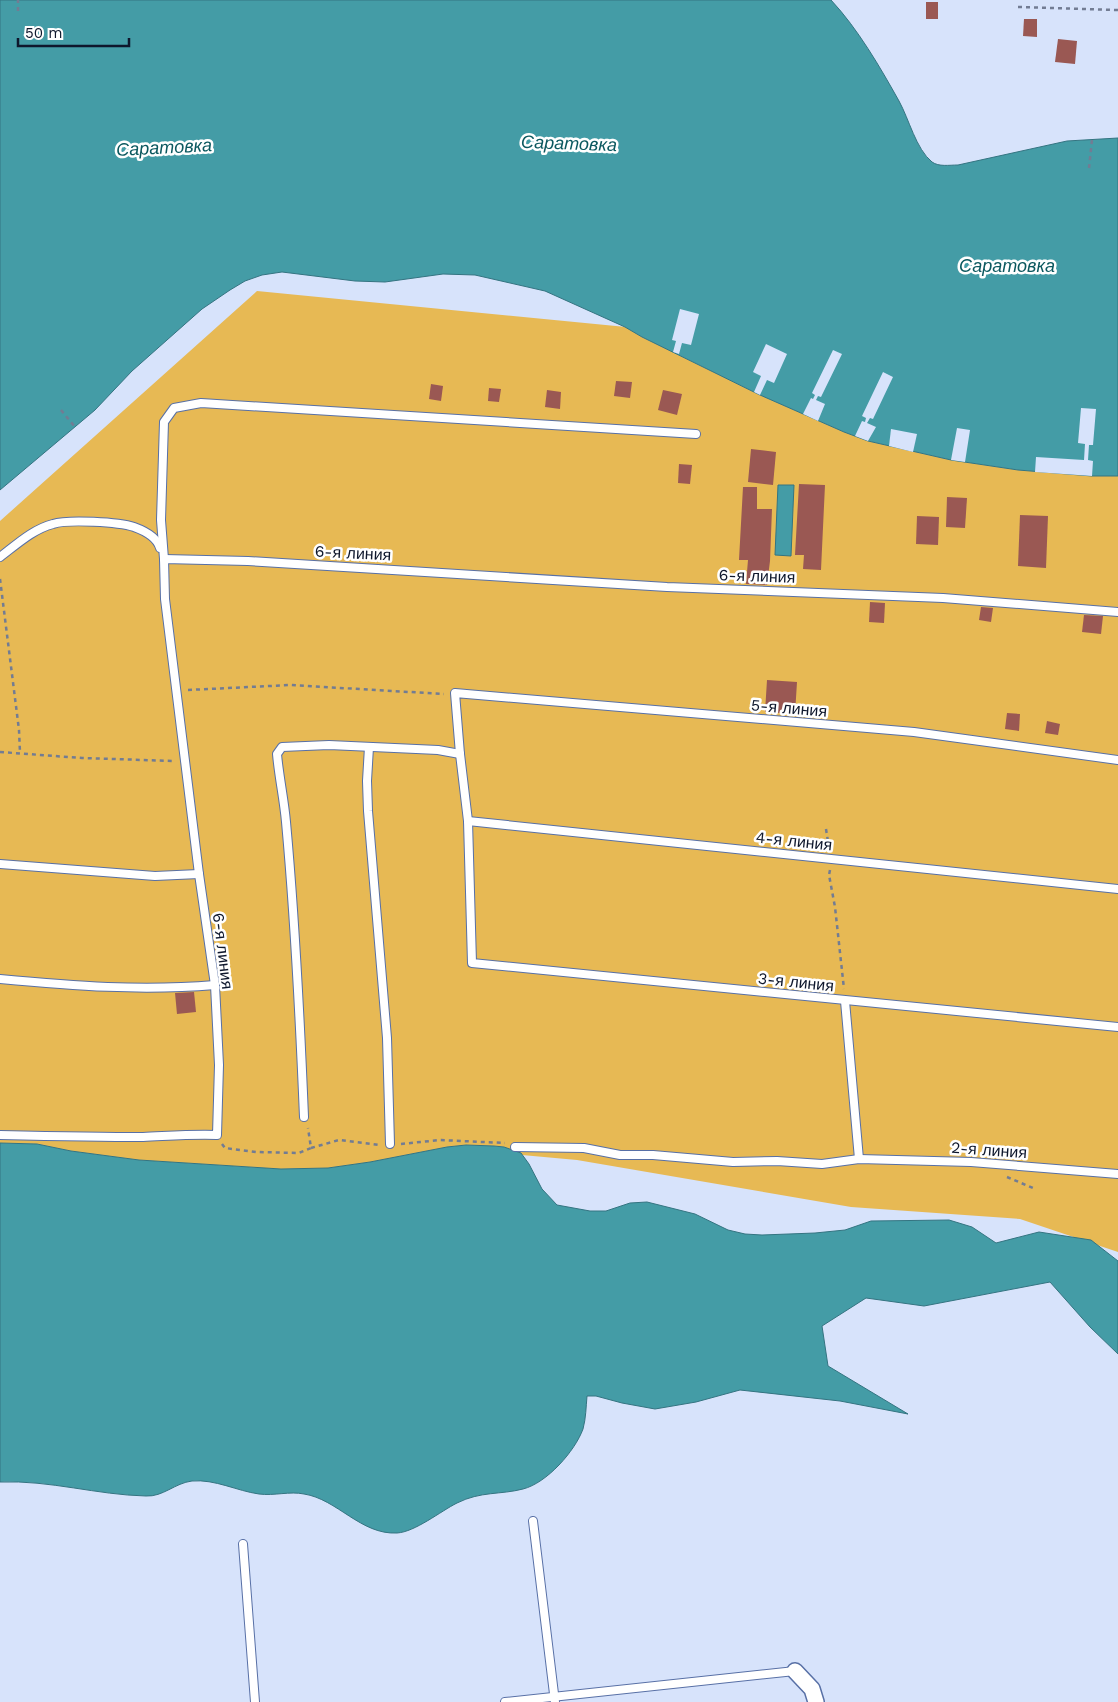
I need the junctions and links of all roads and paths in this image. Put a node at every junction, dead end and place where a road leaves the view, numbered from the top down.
1 (18, 0) edge
2 (1018, 6) dead end
3 (1118, 10) edge
4 (18, 11) dead end
5 (1092, 140) dead end
6 (1089, 168) dead end
7 (61, 410) dead end
8 (75, 427) dead end
9 (696, 434) dead end
10 (0, 557) edge
11 (164, 560) junction
12 (0, 580) edge
13 (1118, 612) edge
14 (177, 691) junction
15 (456, 693) junction
16 (369, 747) junction
17 (0, 752) edge
18 (20, 753) junction
19 (460, 754) junction
20 (1118, 760) edge
21 (185, 761) junction
22 (468, 820) junction
23 (826, 829) dead end
24 (831, 859) junction
25 (0, 864) edge
26 (199, 874) junction
27 (1118, 889) edge
28 (0, 979) edge
29 (215, 985) junction
30 (846, 1000) junction
31 (1118, 1027) edge
32 (304, 1117) joint
33 (0, 1134) edge
34 (217, 1135) junction
35 (390, 1144) junction
36 (515, 1147) joint
37 (311, 1148) junction
38 (859, 1159) junction
39 (1118, 1174) edge
40 (533, 1521) dead end
41 (243, 1544) dead end
42 (795, 1671) joint
43 (555, 1699) edge
44 (255, 1702) edge
45 (505, 1702) edge
46 (816, 1702) edge

1 - 4 path
2 - 3 path
5 - 6 path
7 - 8 path
9 - 11 lane
10 - 11 lane
11 - 13 lane, 6-я линия
11 - 14 lane, 6-я линия
12 - 18 path
14 - 15 path
14 - 21 lane, 6-я линия
15 - 19 lane
15 - 20 lane, 5-я линия
16 - 19 lane
16 - 32 lane
16 - 35 lane
17 - 18 path
18 - 21 path
19 - 22 lane
21 - 26 lane, 6-я линия
22 - 24 lane, 4-я линия
22 - 30 lane, 3-я линия
23 - 24 path
24 - 27 lane, 4-я линия
24 - 30 path
25 - 26 lane
26 - 29 lane, 6-я линия
28 - 29 lane
29 - 34 lane, 6-я линия
30 - 31 lane, 3-я линия
30 - 38 lane
32 - 37 path
33 - 34 lane
34 - 37 path
35 - 36 path
35 - 37 path
36 - 38 lane, 2-я линия
38 - 39 lane, 2-я линия
40 - 43 lane
41 - 44 lane
42 - 43 lane
42 - 46 street
43 - 45 lane

